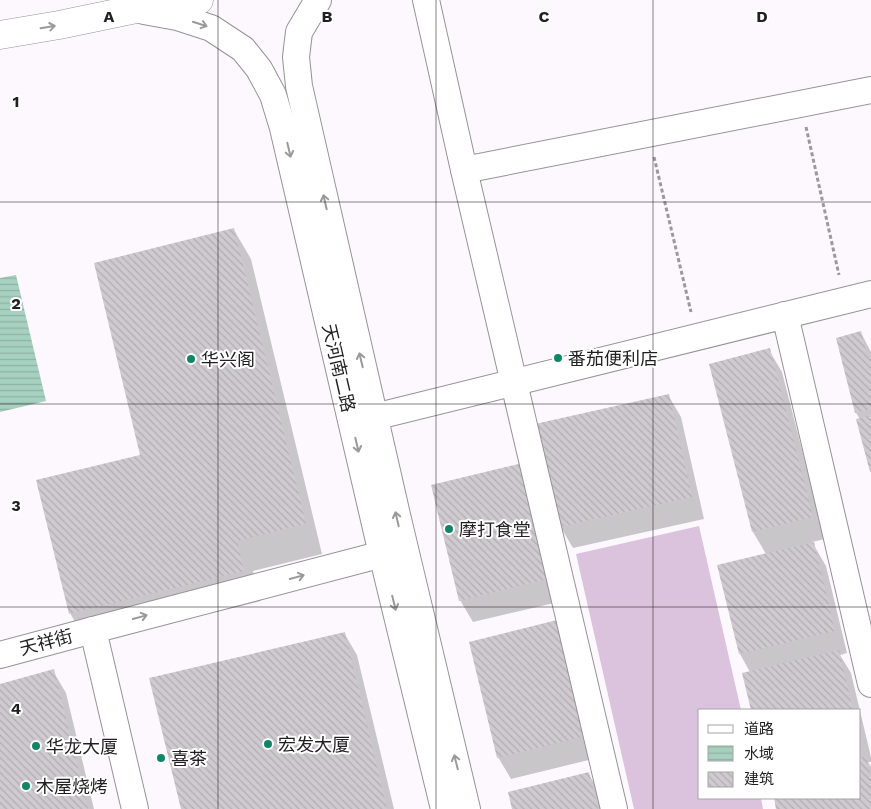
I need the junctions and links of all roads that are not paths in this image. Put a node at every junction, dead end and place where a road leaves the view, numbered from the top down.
1 (199, 0) edge
2 (318, 0) edge
3 (426, 0) edge
4 (136, 9) junction
5 (0, 35) edge
6 (871, 90) edge
7 (464, 170) junction
8 (871, 294) edge
9 (785, 315) junction
10 (514, 382) junction
11 (374, 417) junction
12 (394, 552) junction
13 (93, 630) junction
14 (0, 655) edge
15 (871, 684) edge
16 (135, 809) edge
17 (444, 809) edge
18 (467, 809) edge
19 (614, 809) edge

1 - 4 highway
11 -> 2 street, 天河南二路
3 - 7 street
5 -> 4 highway
4 -> 12 street, 天河南二路
6 - 7 street
7 - 10 street
8 - 9 street
9 - 10 street
9 - 15 street
10 - 11 street
10 - 19 street
12 -> 11 street, 天河南二路
13 -> 12 street, 天祥街
12 -> 17 street, 天河南二路
18 -> 12 street, 天河南二路
13 - 14 street, 天祥街
13 - 16 street

